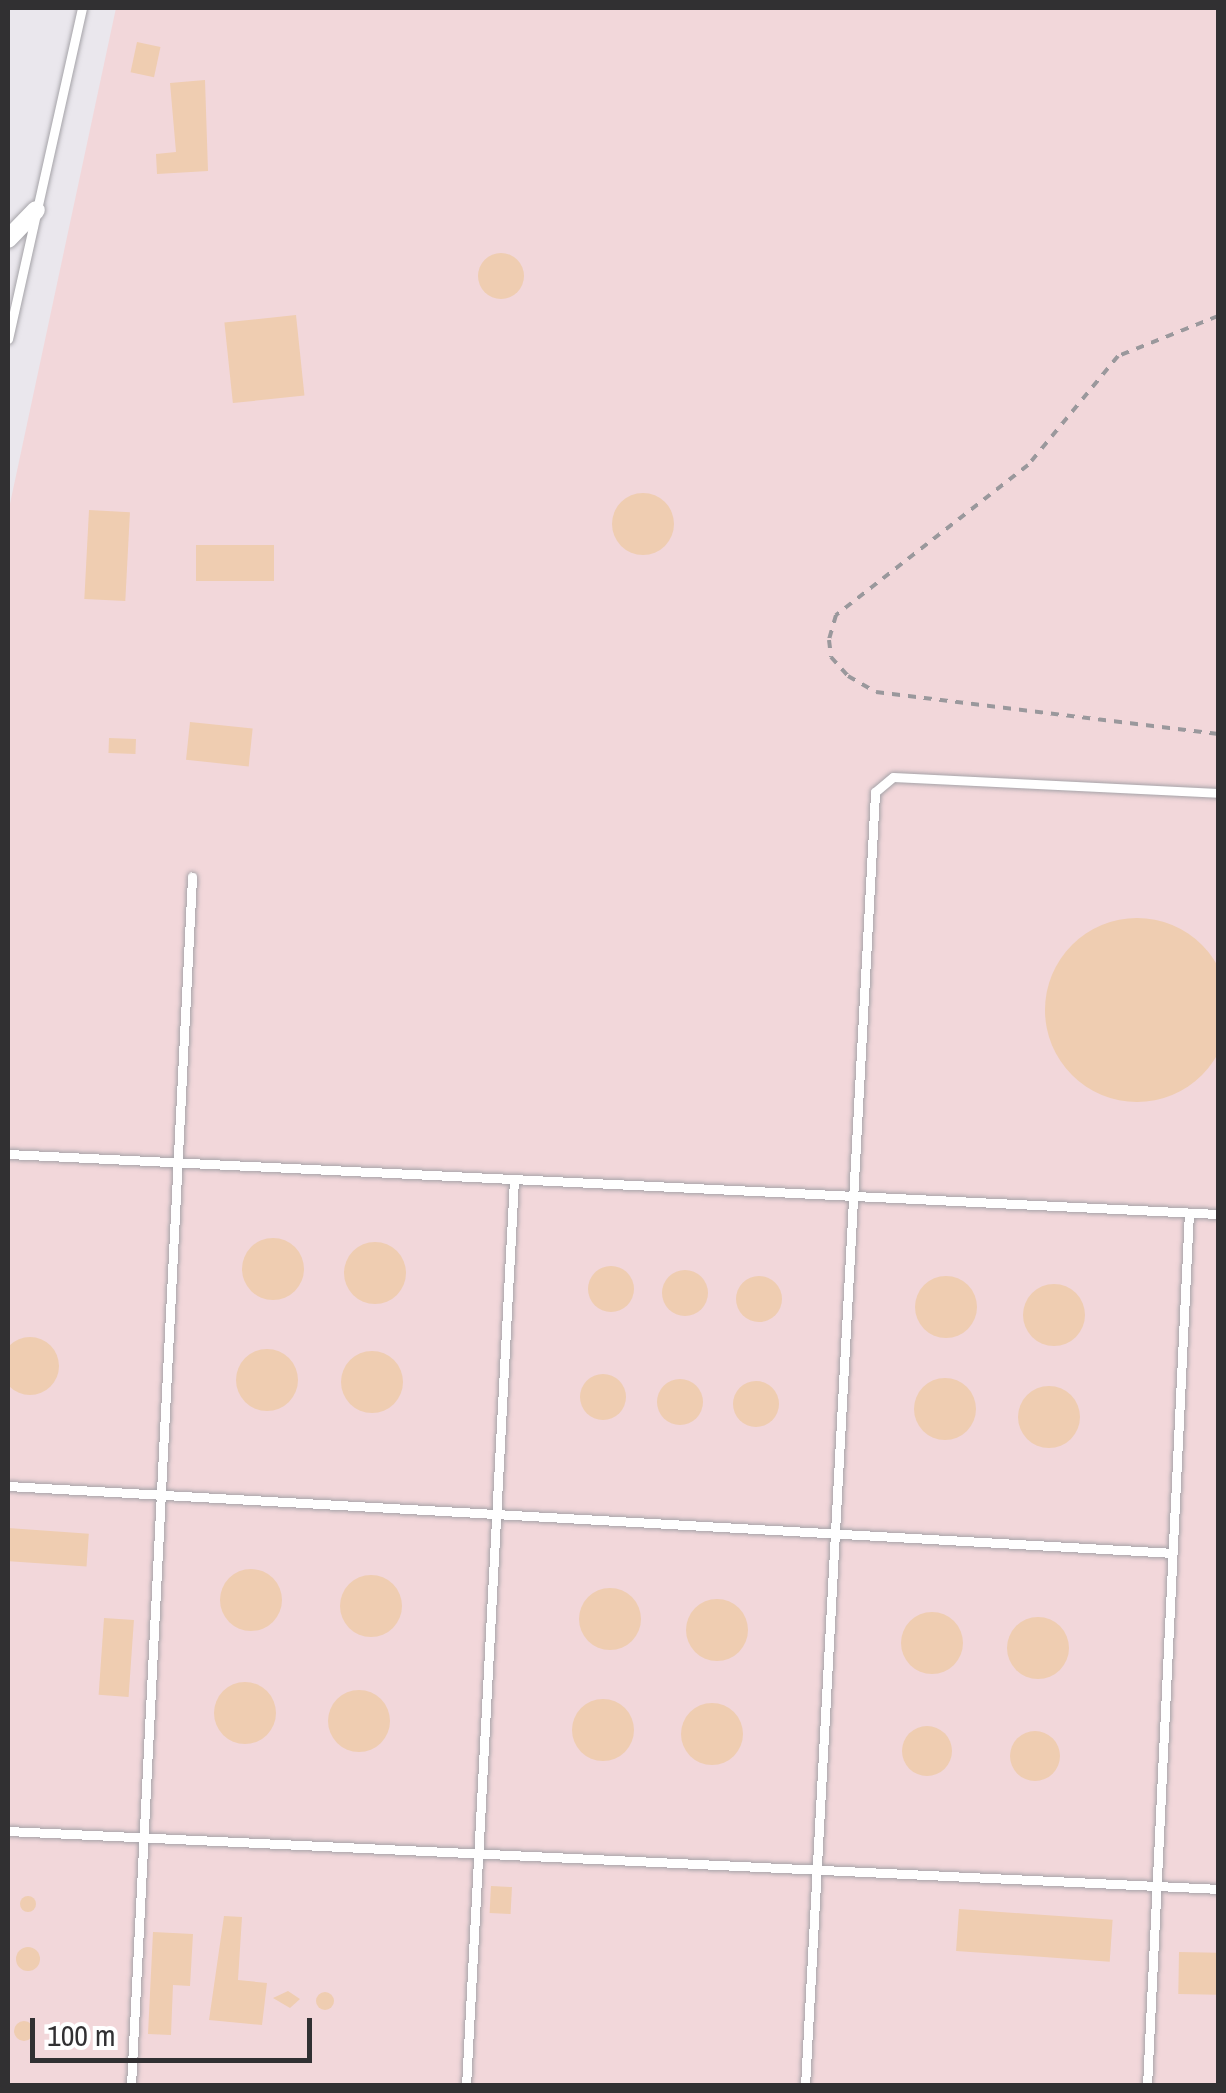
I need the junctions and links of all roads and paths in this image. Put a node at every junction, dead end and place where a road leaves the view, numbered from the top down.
1 (82, 8) edge
2 (36, 210) junction
3 (8, 239) edge
4 (1218, 316) edge
5 (8, 338) edge
6 (1218, 734) edge
7 (1218, 793) edge
8 (192, 877) dead end
9 (8, 1154) edge
10 (177, 1162) junction
11 (514, 1179) junction
12 (853, 1196) junction
13 (1188, 1213) junction
14 (1218, 1214) edge
15 (8, 1486) edge
16 (160, 1494) junction
17 (496, 1514) junction
18 (835, 1534) junction
19 (1172, 1553) junction
20 (8, 1831) edge
21 (143, 1838) junction
22 (478, 1854) junction
23 (816, 1870) junction
24 (1156, 1886) junction
25 (1218, 1889) edge
26 (131, 2086) edge
27 (466, 2086) edge
28 (804, 2086) edge
29 (1147, 2086) edge

1 - 2 lane
2 - 3 street
2 - 5 lane
4 - 6 path
7 - 12 lane
8 - 10 lane
9 - 10 lane
10 - 11 lane
10 - 16 lane
11 - 12 lane
11 - 17 lane
12 - 13 lane
12 - 18 lane
13 - 14 lane
13 - 19 lane
15 - 16 lane
16 - 17 lane
16 - 21 lane
17 - 18 lane
17 - 22 lane
18 - 19 lane
18 - 23 lane
19 - 24 lane
20 - 21 lane
21 - 22 lane
21 - 26 lane
22 - 23 lane
22 - 27 lane
23 - 24 lane
23 - 28 lane
24 - 25 lane
24 - 29 lane

